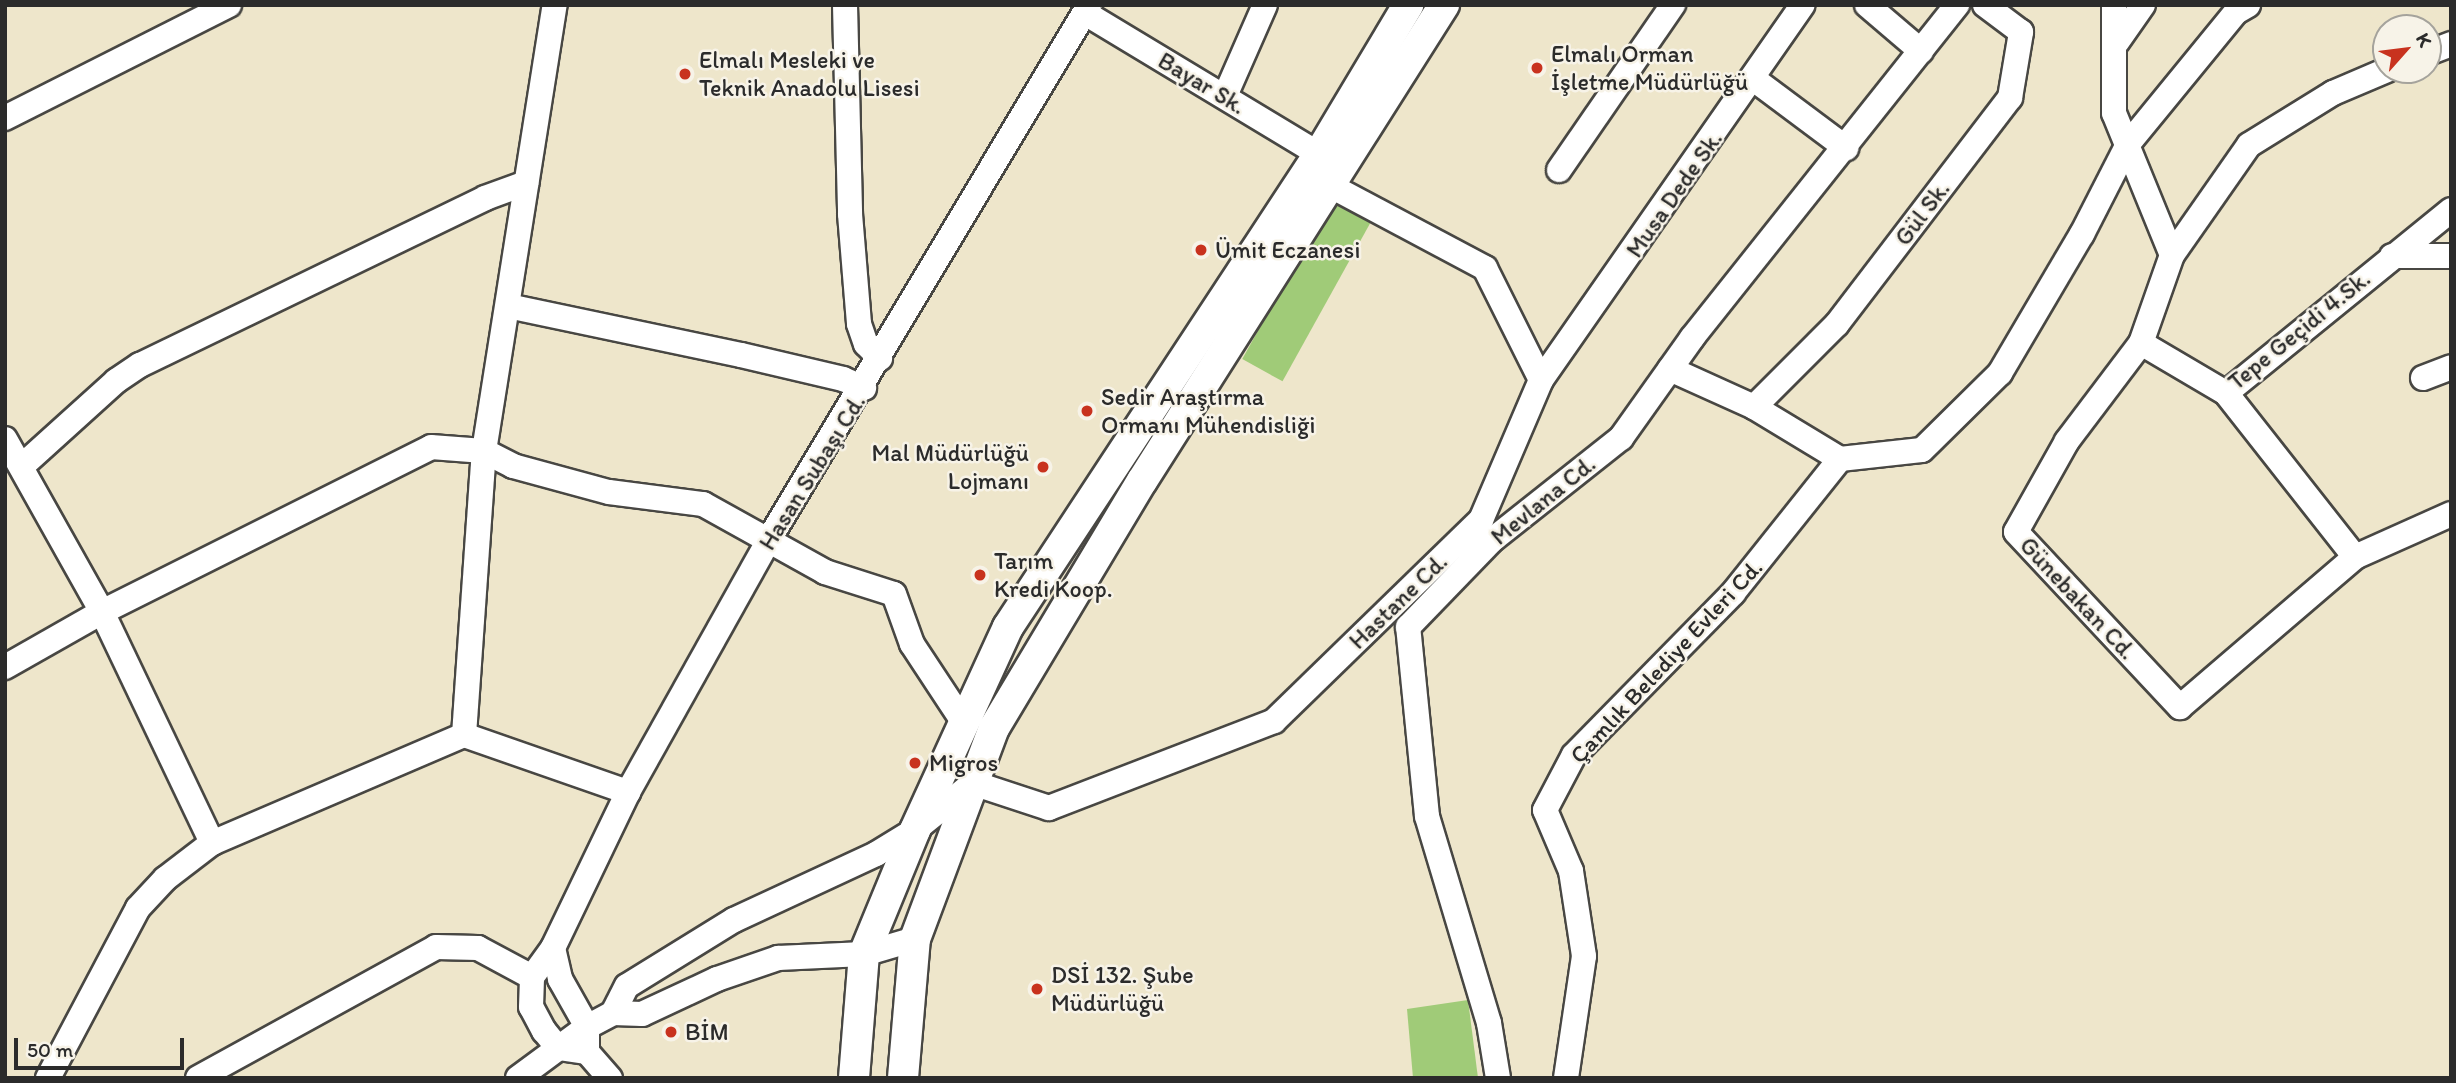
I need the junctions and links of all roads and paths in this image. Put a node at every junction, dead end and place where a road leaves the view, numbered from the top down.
1 (229, 5) edge
2 (555, 5) edge
3 (845, 5) edge
4 (1265, 5) edge
5 (1408, 5) edge
6 (1444, 5) edge
7 (1673, 5) edge
8 (1803, 5) edge
9 (1867, 5) edge
10 (1957, 5) edge
11 (1985, 5) edge
12 (2114, 5) edge
13 (2143, 5) edge
14 (2248, 5) edge
15 (1087, 9) edge
16 (2117, 42) junction
17 (1921, 51) junction
18 (2372, 76) edge
19 (1755, 80) junction
20 (1225, 96) junction
21 (5, 118) edge
22 (2127, 144) junction
23 (1846, 148) junction
24 (1319, 154) junction
25 (1559, 170) dead end
26 (526, 183) junction
27 (1329, 185) junction
28 (2451, 210) edge
29 (2172, 254) junction
30 (2392, 256) junction
31 (2451, 256) edge
32 (508, 306) junction
33 (2141, 343) junction
34 (880, 358) junction
35 (2451, 368) edge
36 (1670, 369) junction
37 (2423, 378) dead end
38 (1541, 380) junction
39 (864, 388) junction
40 (2226, 393) junction
41 (1754, 407) junction
42 (5, 439) edge
43 (484, 451) junction
44 (1840, 459) junction
45 (22, 466) junction
46 (2451, 514) edge
47 (1486, 531) junction
48 (768, 541) junction
49 (2355, 557) junction
50 (102, 612) junction
51 (5, 667) edge
52 (964, 723) junction
53 (464, 735) junction
54 (973, 783) junction
55 (628, 792) junction
56 (915, 830) junction
57 (212, 844) junction
58 (915, 939) junction
59 (553, 948) junction
60 (864, 954) junction
61 (532, 976) junction
62 (613, 1013) junction
63 (587, 1027) junction
64 (558, 1048) junction
65 (587, 1052) junction
66 (48, 1078) edge
67 (198, 1078) edge
68 (518, 1078) edge
69 (610, 1078) edge
70 (854, 1078) edge
71 (903, 1078) edge
72 (1498, 1078) edge
73 (1566, 1078) edge

1 - 21 street
2 - 26 street
3 - 34 street
4 - 20 street
5 - 24 main road
6 - 27 main road
7 - 25 street
8 - 19 street, Musa Dede Sk.
9 - 17 street
10 - 17 street, Mevlana Cd.
11 - 41 street, Gül Sk.
12 - 16 street
13 - 16 street
14 - 22 street
15 - 20 street, Bayar Sk.
15 - 34 street, Hasan Subaşı Cd.
16 - 22 street
17 - 23 street, Mevlana Cd.
18 - 29 street, Günebakan Cd.
19 - 23 street
19 - 38 street, Musa Dede Sk.
20 - 24 street, Bayar Sk.
22 - 29 street
22 - 44 street
23 - 36 street, Mevlana Cd.
24 - 52 main road
26 - 32 street
26 - 45 street
27 - 38 street
27 - 54 main road
28 - 30 street, Tepe Geçidi 4.Sk.
29 - 33 street, Günebakan Cd.
30 - 31 street
30 - 40 street, Tepe Geçidi 4.Sk.
32 - 39 street
32 - 43 street
33 - 40 street, Tepe Geçidi 4.Sk.
33 - 49 street, Günebakan Cd.
34 - 39 street, Hasan Subaşı Cd.
35 - 37 street
36 - 41 street
36 - 47 street, Mevlana Cd.
38 - 47 street, Hastane Cd.
39 - 48 street, Hasan Subaşı Cd.
40 - 49 street
41 - 44 street
42 - 45 street
43 - 48 street
43 - 50 street
43 - 53 street
44 - 73 street, Çamlık Belediye Evleri Cd.
45 - 50 street
46 - 49 street
47 - 54 street, Hastane Cd.
47 - 72 street, Mevlana Cd.
48 - 52 street
48 - 55 street, Hasan Subaşı Cd.
50 - 51 street
50 - 57 street
52 - 56 main road
53 - 55 street
53 - 57 street
54 - 56 street
54 - 58 main road
55 - 59 street, Hasan Subaşı Cd.
56 - 60 main road
56 - 62 street
57 - 66 street
58 - 60 street
58 - 71 main road
59 - 61 street, Hasan Subaşı Cd.
59 - 63 street
60 - 62 street
60 - 70 main road
61 - 64 street
61 - 67 street
62 - 63 street
63 - 64 street
63 - 65 street
64 - 65 street
64 - 68 street
65 - 69 street

